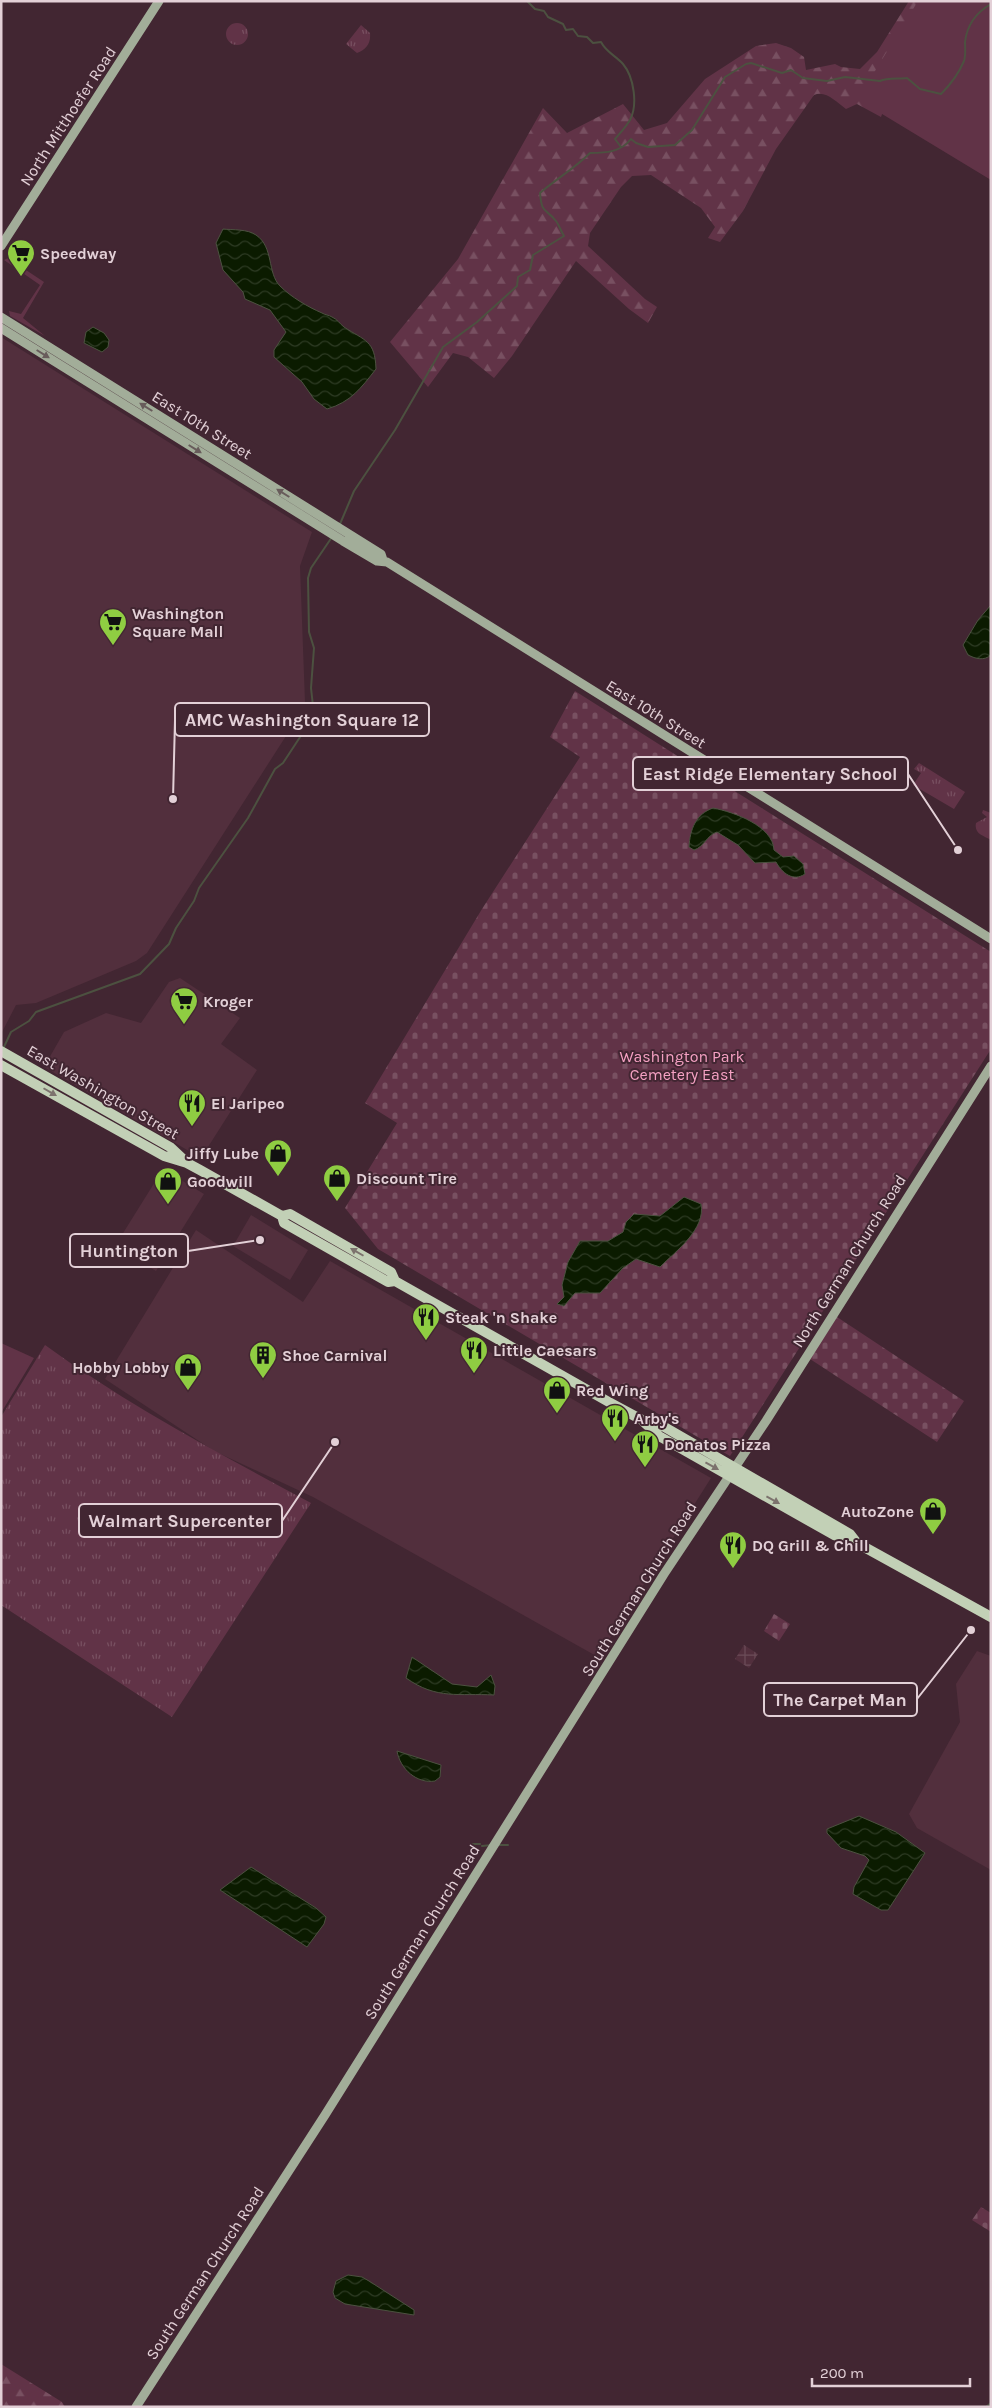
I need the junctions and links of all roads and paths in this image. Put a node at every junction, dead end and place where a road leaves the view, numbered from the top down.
1 (159, 1) edge
2 (1, 246) edge
3 (1, 317) edge
4 (1, 328) edge
5 (323, 523) junction
6 (991, 938) edge
7 (1, 1051) edge
8 (4, 1066) edge
9 (991, 1066) edge
10 (187, 1162) junction
11 (733, 1472) junction
12 (991, 1617) edge
13 (136, 2407) edge

1 - 2 main road, North Mitthoefer Road
5 -> 3 main road, East 10th Street
4 -> 5 main road, East 10th Street
5 - 6 main road, East 10th Street
7 - 10 main road, East Washington Street
8 -> 10 main road, East Washington Street
9 - 11 main road, North German Church Road
10 - 11 main road, East Washington Street
11 - 12 main road, East Washington Street
11 - 13 main road, South German Church Road

